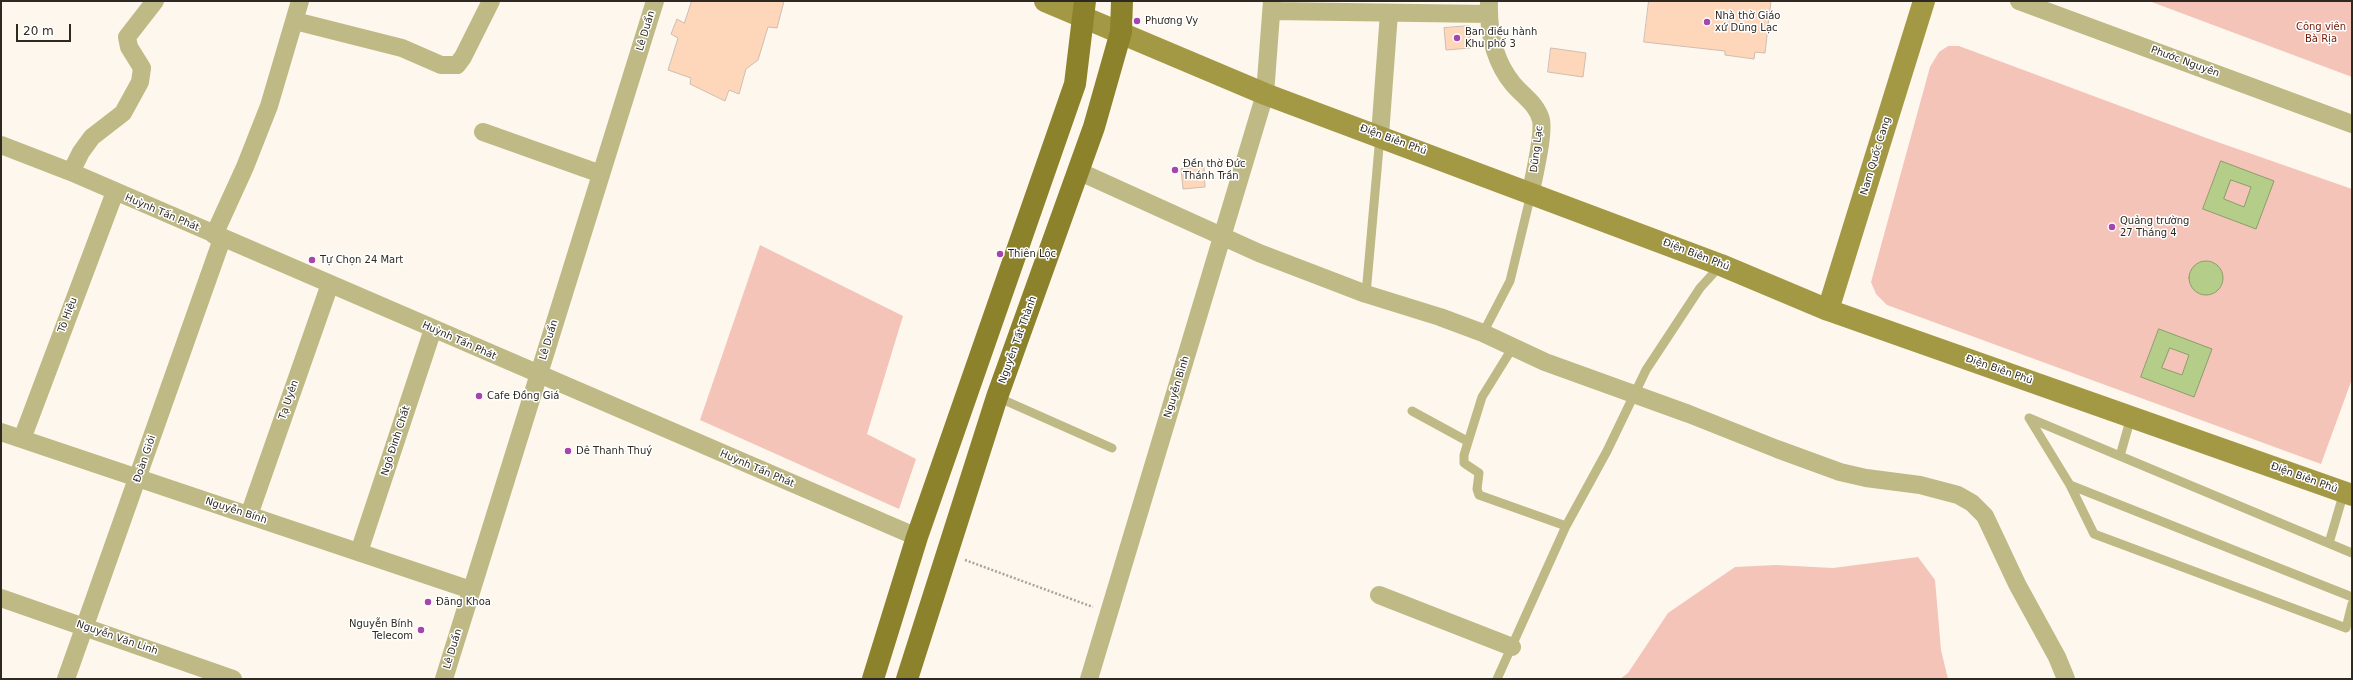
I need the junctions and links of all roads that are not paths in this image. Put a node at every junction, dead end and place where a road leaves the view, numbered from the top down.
1 (155, 1) edge
2 (300, 1) edge
3 (491, 1) edge
4 (655, 1) edge
5 (1045, 1) edge
6 (1122, 1) edge
7 (1924, 1) edge
8 (2019, 1) edge
9 (1272, 6) edge
10 (1085, 8) edge
11 (1489, 8) edge
12 (1390, 13) junction
13 (295, 20) junction
14 (1122, 32) junction
15 (1265, 94) junction
16 (2352, 124) edge
17 (483, 132) dead end
18 (1380, 135) junction
19 (2, 148) edge
20 (1078, 171) junction
21 (71, 172) junction
22 (601, 174) junction
23 (115, 192) junction
24 (1531, 192) junction
25 (1222, 236) junction
26 (218, 237) junction
27 (1721, 264) junction
28 (330, 284) junction
29 (1366, 294) junction
30 (1828, 310) junction
31 (433, 329) junction
32 (1483, 333) junction
33 (1513, 347) junction
34 (538, 375) junction
35 (1634, 395) junction
36 (997, 397) junction
37 (1412, 411) dead end
38 (2131, 417) junction
39 (1, 432) edge
40 (22, 438) junction
41 (1467, 441) junction
42 (1112, 448) dead end
43 (2120, 456) junction
44 (138, 478) junction
45 (2070, 485) junction
46 (2348, 494) edge
47 (249, 515) junction
48 (1566, 526) junction
49 (917, 537) junction
50 (2329, 543) junction
51 (359, 552) junction
52 (2352, 553) edge
53 (471, 590) junction
54 (1379, 595) dead end
55 (2352, 597) edge
56 (1, 598) edge
57 (2352, 604) edge
58 (84, 627) junction
59 (1512, 647) junction
60 (66, 679) edge
61 (233, 679) edge
62 (444, 679) edge
63 (873, 679) edge
64 (907, 679) edge
65 (1089, 679) edge
66 (1497, 679) edge
67 (2066, 679) edge

1 - 21 street
2 - 13 street, Đoàn Giỏi
3 - 13 street
4 - 22 street, Lê Duẩn
5 - 10 street, Điện Biên Phủ
6 - 14 main road, Nguyễn Tất Thành
7 - 30 street, Nam Quốc Cang
8 - 16 street, Phước Nguyên
9 - 12 street
9 - 15 street, Nguyễn Bình
10 - 14 street, Điện Biên Phủ
10 - 49 main road
11 - 12 street
11 - 24 street, Dũng Lạc
12 - 18 street
13 - 26 street, Đoàn Giỏi
14 - 15 street, Điện Biên Phủ
14 - 20 main road, Nguyễn Tất Thành
15 - 18 street, Điện Biên Phủ
15 - 25 street, Nguyễn Bình
17 - 22 street
18 - 24 street, Điện Biên Phủ
18 - 29 lane
19 - 21 street, Huỳnh Tấn Phát
20 - 25 street
20 - 36 main road, Nguyễn Tất Thành
21 - 23 street, Huỳnh Tấn Phát
22 - 34 street, Lê Duẩn
23 - 26 street, Huỳnh Tấn Phát
23 - 40 street, Tô Hiệu
24 - 27 street, Điện Biên Phủ
24 - 32 lane
25 - 29 street
25 - 65 street, Nguyễn Bình
26 - 28 street, Huỳnh Tấn Phát
26 - 44 street, Đoàn Giỏi
27 - 30 street, Điện Biên Phủ
27 - 35 lane
28 - 31 street, Huỳnh Tấn Phát
28 - 47 street, Tạ Uyên
29 - 32 street
30 - 38 street, Điện Biên Phủ
31 - 34 street, Huỳnh Tấn Phát
31 - 51 street, Ngô Đình Chất
32 - 33 street
33 - 35 street
33 - 41 lane
34 - 49 street, Huỳnh Tấn Phát
34 - 53 street, Lê Duẩn
35 - 48 lane
35 - 67 street
36 - 42 lane
36 - 64 main road, Nguyễn Tất Thành
37 - 41 lane
38 - 43 lane
38 - 46 street, Điện Biên Phủ
39 - 40 street, Nguyễn Bính
40 - 44 street, Nguyễn Bính
41 - 48 lane
43 - 45 lane
43 - 50 lane
44 - 47 street, Nguyễn Bính
44 - 58 street, Đoàn Giỏi
45 - 55 lane
45 - 57 lane
46 - 50 lane
47 - 51 street, Nguyễn Bính
48 - 59 lane
49 - 63 main road
50 - 52 lane
51 - 53 street, Nguyễn Bính
53 - 62 street, Lê Duẩn
54 - 59 street
56 - 58 street, Nguyễn Văn Linh
58 - 60 street, Đoàn Giỏi
58 - 61 street, Nguyễn Văn Linh
59 - 66 lane

